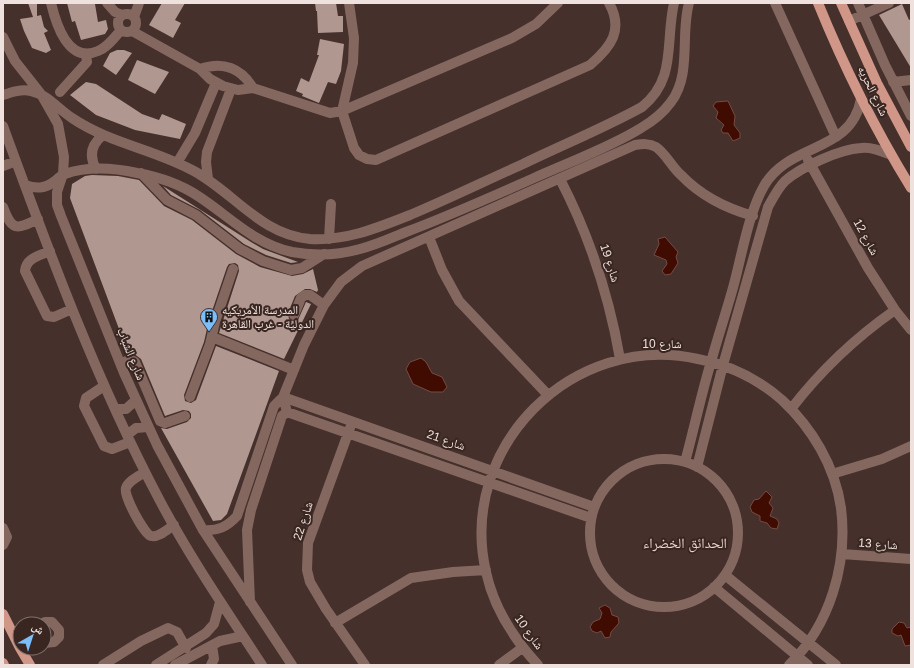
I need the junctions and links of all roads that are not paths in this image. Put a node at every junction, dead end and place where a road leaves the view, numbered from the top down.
1 (51, 3) edge
2 (107, 3) edge
3 (139, 3) edge
4 (349, 3) edge
5 (558, 3) edge
6 (608, 3) edge
7 (674, 3) edge
8 (689, 3) edge
9 (775, 3) edge
10 (818, 3) edge
11 (841, 3) edge
12 (858, 3) edge
13 (889, 3) edge
14 (863, 14) junction
15 (122, 15) junction
16 (134, 17) junction
17 (849, 21) junction
18 (121, 30) junction
19 (132, 31) junction
20 (3, 37) edge
21 (86, 54) junction
22 (200, 69) junction
23 (911, 80) edge
24 (893, 82) junction
25 (216, 83) junction
26 (253, 88) junction
27 (230, 89) junction
28 (60, 92) dead end
29 (41, 94) junction
30 (3, 95) edge
31 (861, 99) junction
32 (908, 104) edge
33 (342, 111) junction
34 (911, 116) edge
35 (199, 124) junction
36 (3, 126) edge
37 (214, 130) junction
38 (102, 136) junction
39 (836, 137) junction
40 (911, 147) edge
41 (804, 153) junction
42 (542, 154) junction
43 (891, 155) junction
44 (16, 161) junction
45 (177, 163) junction
46 (3, 166) edge
47 (811, 166) junction
48 (96, 169) junction
49 (550, 170) junction
50 (141, 173) junction
51 (63, 174) junction
52 (560, 179) junction
53 (208, 180) junction
54 (25, 185) junction
55 (911, 188) edge
56 (331, 204) dead end
57 (3, 207) edge
58 (752, 216) junction
59 (38, 219) junction
60 (430, 237) junction
61 (330, 239) junction
62 (50, 251) junction
63 (324, 254) junction
64 (232, 269) dead end
65 (324, 305) junction
66 (72, 308) junction
67 (895, 310) junction
68 (294, 315) dead end
69 (911, 330) edge
70 (212, 337) junction
71 (620, 360) junction
72 (711, 361) junction
73 (120, 364) junction
74 (723, 365) junction
75 (294, 370) junction
76 (104, 386) junction
77 (548, 395) junction
78 (286, 397) junction
79 (190, 398) dead end
80 (136, 400) junction
81 (115, 408) junction
82 (791, 409) junction
83 (290, 412) junction
84 (185, 416) dead end
85 (353, 421) junction
86 (148, 427) junction
87 (348, 433) junction
88 (128, 438) junction
89 (911, 446) edge
90 (685, 462) junction
91 (697, 467) junction
92 (494, 471) junction
93 (145, 472) junction
94 (832, 474) junction
95 (489, 483) junction
96 (594, 507) junction
97 (591, 518) junction
98 (174, 526) junction
99 (3, 528) edge
100 (203, 530) junction
101 (3, 545) edge
102 (842, 554) junction
103 (911, 559) edge
104 (486, 570) junction
105 (725, 575) junction
106 (714, 587) junction
107 (220, 602) junction
108 (250, 602) junction
109 (3, 614) edge
110 (52, 622) edge
111 (335, 623) junction
112 (12, 631) edge
113 (243, 636) junction
114 (52, 642) edge
115 (809, 643) junction
116 (212, 645) junction
117 (186, 648) junction
118 (522, 648) junction
119 (25, 656) edge
120 (798, 656) junction
121 (30, 665) edge
122 (102, 665) edge
123 (156, 665) edge
124 (175, 665) edge
125 (211, 665) edge
126 (262, 665) edge
127 (292, 665) edge
128 (365, 665) edge
129 (499, 665) edge
130 (538, 665) edge
131 (789, 665) edge
132 (808, 665) edge
133 (836, 665) edge

1 - 21 street
2 - 15 street
3 - 16 street
4 - 33 street
5 - 33 street
6 - 33 street
7 - 42 street
8 - 49 street
9 - 39 street
10 - 31 main road, شارع الحريه
11 - 17 main road, شارع الحريه
12 - 14 street
13 - 14 street
14 - 17 street
14 - 24 street
15 - 16 street
15 - 18 street
16 - 19 street
17 - 40 main road, شارع الحريه
18 - 19 street
18 - 21 street
19 - 22 street
20 - 29 street, شارع الشباب
21 - 28 street
22 - 25 street
22 - 26 street
23 - 24 street
24 - 32 street
25 - 27 street
25 - 35 street
26 - 27 street
26 - 33 street
27 - 37 street
29 - 30 street
29 - 38 street
29 - 51 street, شارع الشباب
31 - 39 street
31 - 43 main road, شارع الحريه
32 - 34 street
35 - 37 street
35 - 45 street
36 - 44 street
37 - 53 street
38 - 45 street
38 - 48 street
39 - 41 street
41 - 47 street, شارع 12
41 - 58 street
42 - 49 street
42 - 61 street
43 - 47 street
43 - 55 main road, شارع الحريه
44 - 46 street
44 - 54 street
45 - 53 street
47 - 67 street, شارع 12
47 - 74 street
48 - 50 street
48 - 51 street
49 - 63 street
50 - 63 street
50 - 63 street
51 - 54 street
51 - 73 street, شارع الشباب
52 - 58 street
52 - 60 street
52 - 71 street, شارع 19
53 - 61 street
54 - 59 street
56 - 61 street
57 - 59 street
58 - 72 street
59 - 62 street
60 - 65 street
60 - 77 street
62 - 66 street
62 - 66 street
64 - 70 street
65 - 68 street
65 - 75 street
66 - 76 street
67 - 69 street, شارع 12
67 - 82 street
70 - 75 street
70 - 79 street
71 - 72 street, شارع 10
71 - 77 street, شارع 10
72 - 74 street, شارع 10
72 - 90 street
73 - 80 street, شارع الشباب
73 - 84 street
74 - 82 street, شارع 10
74 - 91 street
75 - 78 street
76 - 81 street
76 - 88 street
77 - 92 street, شارع 10
78 - 83 street
78 - 85 street, شارع 21
78 - 100 street
80 - 81 street
80 - 86 street, شارع الشباب
81 - 88 street
82 - 94 street, شارع 10
83 - 87 street
83 - 108 street
85 - 87 street, شارع 22
85 - 92 street, شارع 21
86 - 88 street
86 - 100 street, شارع الشباب
87 - 95 street
87 - 111 street, شارع 22
88 - 93 street
89 - 94 street
90 - 91 street
90 - 96 street
91 - 105 street
92 - 95 street, شارع 10
92 - 96 street, شارع 21
93 - 98 street
93 - 98 street
94 - 102 street, شارع 10
95 - 97 street
95 - 104 street, شارع 10
96 - 97 street
97 - 106 street
98 - 107 street
99 - 101 street
100 - 108 street, شارع الشباب
102 - 103 street, شارع 13
102 - 115 street, شارع 10
104 - 111 street
104 - 118 street, شارع 10
105 - 106 street
105 - 115 street
106 - 120 street
107 - 113 street
107 - 117 street
108 - 127 street, شارع الشباب
109 - 112 main road
110 - 114 street
111 - 128 street, شارع 22
113 - 116 street
113 - 126 street
115 - 120 street, شارع 10
115 - 133 street
116 - 124 street
116 - 125 street
117 - 122 street
117 - 123 street
118 - 129 street
118 - 130 street, شارع 10
119 - 121 main road
120 - 131 street, شارع 10
120 - 132 street

